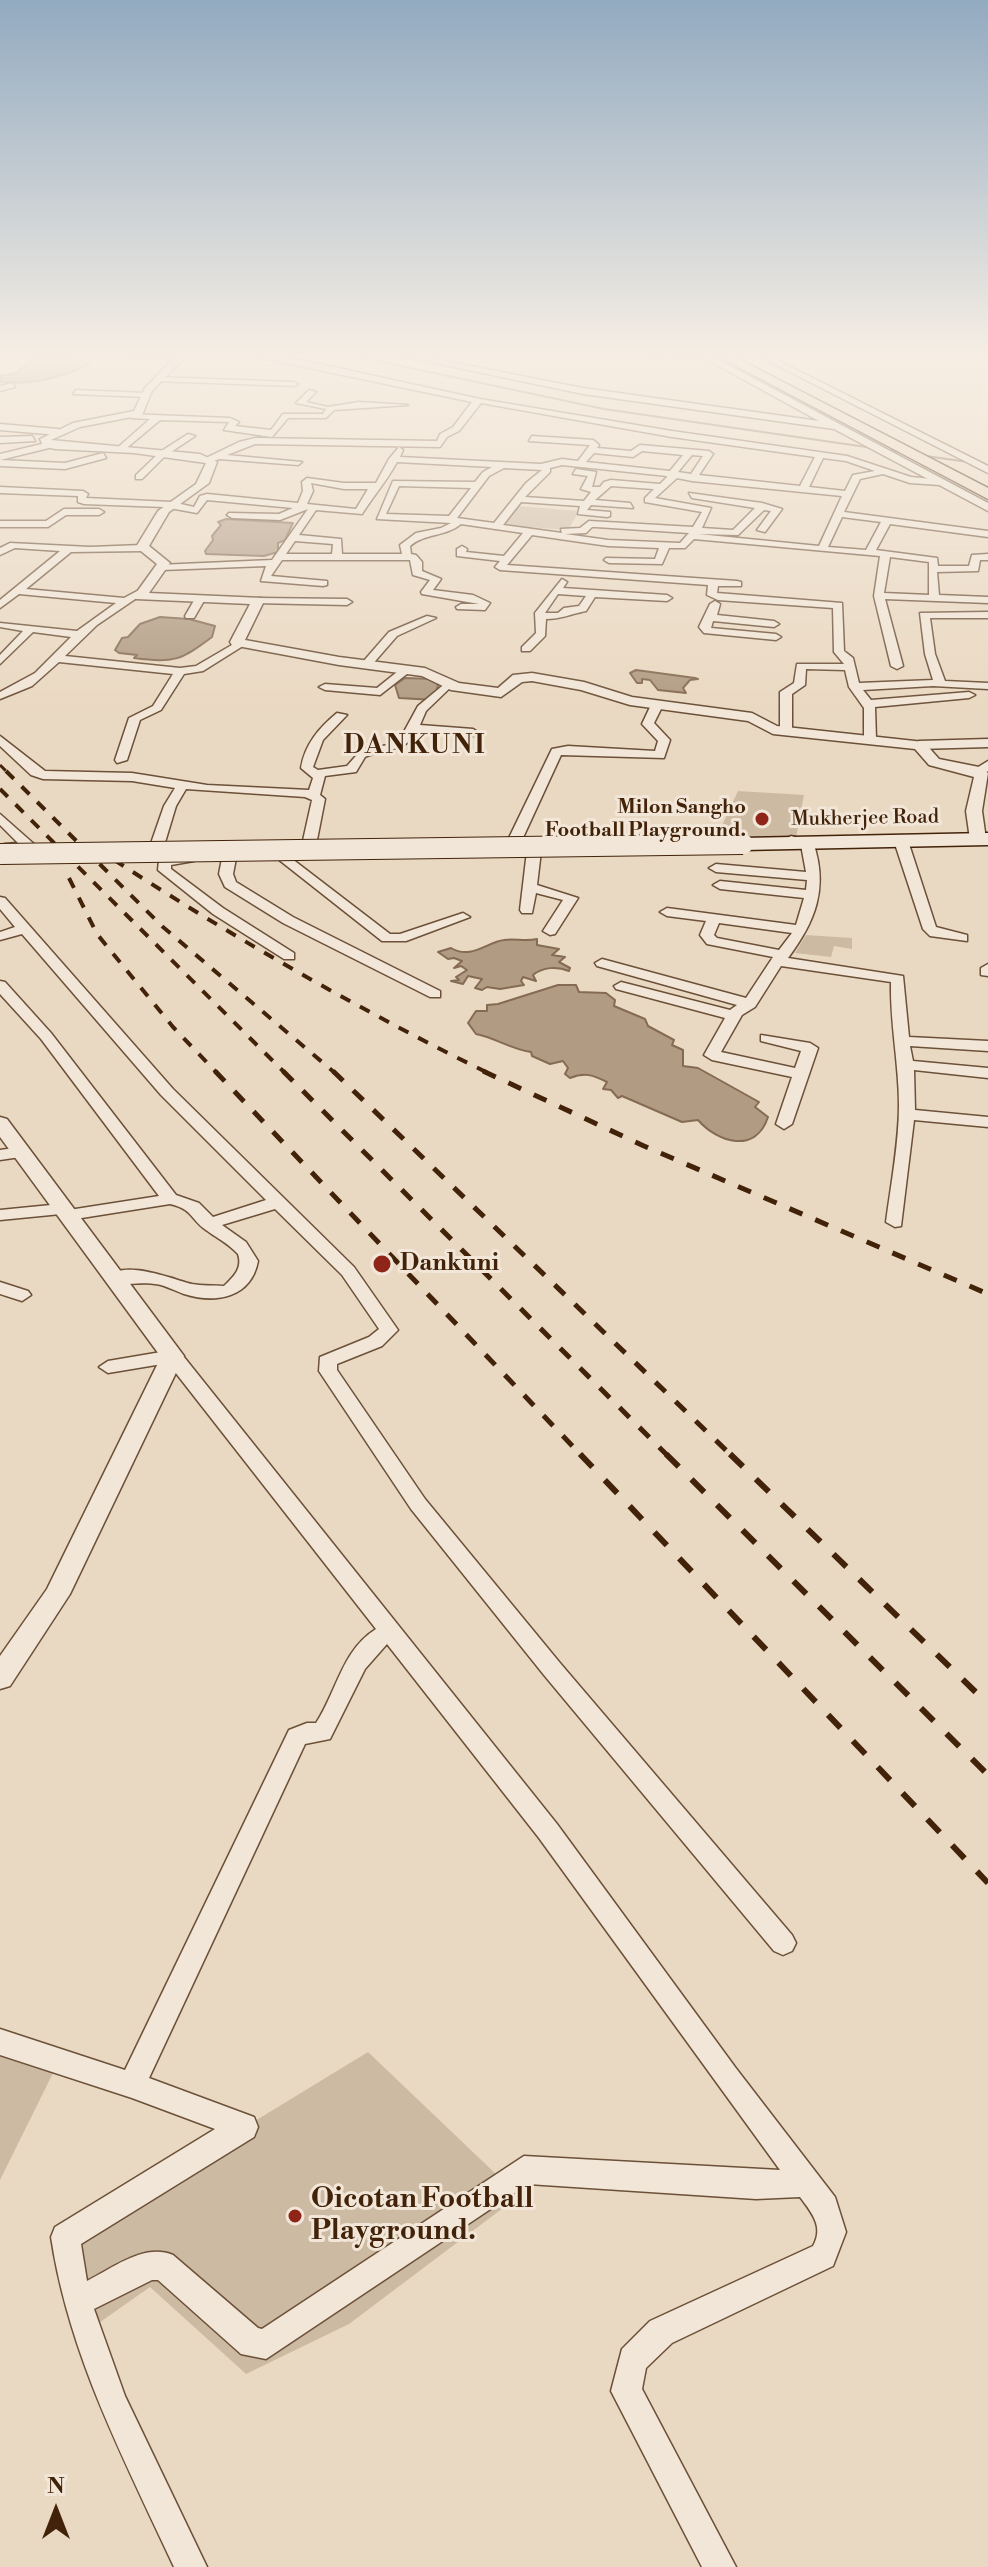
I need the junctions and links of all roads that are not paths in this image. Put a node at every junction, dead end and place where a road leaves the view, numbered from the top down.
1 (35, 472) edge
2 (145, 472) edge
3 (209, 472) edge
4 (387, 472) edge
5 (490, 472) edge
6 (538, 472) edge
7 (582, 472) edge
8 (632, 472) joint
9 (675, 472) edge
10 (696, 472) edge
11 (816, 472) edge
12 (851, 472) edge
13 (887, 472) edge
14 (930, 472) edge
15 (947, 472) edge
16 (957, 472) edge
17 (22, 473) dead end
18 (862, 474) junction
19 (898, 475) junction
20 (672, 476) junction
21 (139, 477) dead end
22 (734, 477) junction
23 (692, 478) junction
24 (940, 482) junction
25 (619, 484) junction
26 (478, 485) junction
27 (804, 485) junction
28 (988, 485) edge
29 (374, 488) junction
30 (659, 488) junction
31 (391, 489) junction
32 (0, 490) edge
33 (597, 490) junction
34 (850, 490) junction
35 (954, 490) junction
36 (932, 492) dead end
37 (988, 494) edge
38 (518, 499) junction
39 (712, 499) junction
40 (648, 500) junction
41 (587, 503) junction
42 (762, 506) junction
43 (306, 507) junction
44 (988, 508) edge
45 (167, 509) junction
46 (839, 514) junction
47 (232, 515) dead end
48 (625, 519) junction
49 (455, 520) junction
50 (886, 522) junction
51 (0, 524) edge
52 (498, 526) junction
53 (695, 529) junction
54 (945, 529) junction
55 (531, 530) junction
56 (762, 530) dead end
57 (548, 534) junction
58 (293, 538) junction
59 (986, 539) edge
60 (665, 546) junction
61 (142, 548) junction
62 (544, 548) dead end
63 (68, 549) junction
64 (462, 549) dead end
65 (819, 549) junction
66 (0, 552) edge
67 (880, 554) junction
68 (407, 557) junction
69 (476, 557) junction
70 (985, 557) edge
71 (333, 558) junction
72 (507, 559) junction
73 (276, 560) junction
74 (609, 560) dead end
75 (934, 564) junction
76 (162, 567) junction
77 (568, 572) junction
78 (310, 582) junction
79 (323, 583) dead end
80 (713, 583) junction
81 (737, 584) dead end
82 (17, 591) junction
83 (555, 591) junction
84 (139, 593) junction
85 (592, 594) junction
86 (879, 596) junction
87 (718, 597) junction
88 (667, 598) dead end
89 (934, 598) junction
90 (200, 599) junction
91 (988, 600) edge
92 (127, 601) junction
93 (258, 601) junction
94 (347, 602) dead end
95 (0, 605) edge
96 (461, 607) dead end
97 (988, 615) edge
98 (190, 616) dead end
99 (540, 616) junction
100 (710, 616) junction
101 (431, 618) dead end
102 (774, 624) dead end
103 (4, 625) dead end
104 (31, 628) junction
105 (80, 635) junction
106 (776, 637) dead end
107 (241, 644) junction
108 (526, 649) dead end
109 (59, 659) junction
110 (0, 661) edge
111 (366, 665) junction
112 (897, 666) dead end
113 (850, 667) junction
114 (406, 670) junction
115 (180, 671) junction
116 (940, 683) junction
117 (447, 685) junction
118 (988, 686) edge
119 (325, 687) dead end
120 (855, 687) junction
121 (988, 695) edge
122 (0, 696) edge
123 (868, 704) junction
124 (657, 705) junction
125 (341, 715) dead end
126 (415, 728) junction
127 (786, 731) junction
128 (473, 733) dead end
129 (870, 739) junction
130 (0, 740) edge
131 (988, 743) edge
132 (919, 745) junction
133 (121, 760) dead end
134 (984, 768) edge
135 (318, 776) junction
136 (182, 786) junction
137 (314, 795) junction
138 (0, 818) edge
139 (983, 839) edge
140 (901, 841) junction
141 (514, 842) junction
142 (309, 845) junction
143 (807, 845) junction
144 (0, 848) edge
145 (108, 849) dead end
146 (156, 849) junction
147 (534, 851) junction
148 (230, 853) junction
149 (0, 854) edge
150 (283, 856) junction
151 (716, 868) dead end
152 (814, 877) junction
153 (720, 885) dead end
154 (530, 887) junction
155 (812, 895) junction
156 (0, 901) edge
157 (527, 910) dead end
158 (667, 912) dead end
159 (463, 917) dead end
160 (714, 918) junction
161 (25, 929) junction
162 (800, 930) junction
163 (550, 931) dead end
164 (0, 936) edge
165 (962, 938) dead end
166 (289, 956) dead end
167 (780, 958) junction
168 (602, 963) dead end
169 (0, 985) edge
170 (621, 986) dead end
171 (435, 994) dead end
172 (750, 1004) junction
173 (733, 1016) junction
174 (766, 1038) dead end
175 (902, 1041) junction
176 (988, 1046) edge
177 (906, 1065) junction
178 (988, 1073) edge
179 (801, 1074) junction
180 (906, 1114) junction
181 (988, 1122) edge
182 (0, 1123) edge
183 (784, 1124) dead end
184 (11, 1153) edge
185 (170, 1199) junction
186 (278, 1202) junction
187 (65, 1212) junction
188 (0, 1215) edge
189 (895, 1222) dead end
190 (208, 1224) junction
191 (116, 1277) junction
192 (0, 1288) edge
193 (22, 1295) dead end
194 (173, 1356) junction
195 (108, 1367) dead end
196 (391, 1630) junction
197 (0, 1678) edge
198 (783, 1943) dead end
199 (0, 2042) edge
200 (132, 2085) junction
201 (807, 2183) junction
202 (77, 2302) junction
203 (189, 2565) edge
204 (720, 2567) edge

1 - 17 street
2 - 21 street
3 - 45 street
4 - 29 street
5 - 26 street
6 - 38 street
7 - 33 street
8 - 20 street
8 - 25 street
9 - 20 street
10 - 23 street
11 - 27 street
12 - 18 street
13 - 19 street
14 - 24 street
15 - 37 highway
16 - 28 highway
18 - 19 street
18 - 34 street
19 - 24 street
20 - 23 street
20 - 30 street
22 - 23 street
22 - 27 street
22 - 39 street
24 - 35 street
25 - 30 street
25 - 33 street
26 - 31 street
26 - 49 street
27 - 34 street
29 - 31 street
29 - 43 street
29 - 43 street
30 - 39 street
30 - 40 street
31 - 49 street
32 - 45 street
33 - 41 street
34 - 46 street
35 - 36 street
35 - 44 street
38 - 41 street
38 - 52 street
39 - 42 street
40 - 48 street
40 - 53 street
41 - 48 street
42 - 53 street
42 - 56 street
43 - 45 street
43 - 47 street
43 - 58 street
45 - 51 street
45 - 61 street
46 - 50 street
46 - 65 street
48 - 53 street
48 - 53 street
48 - 57 street
49 - 52 street
49 - 68 street
50 - 54 street
50 - 67 street
52 - 55 street
52 - 69 street
53 - 60 street
53 - 65 street
54 - 59 street
54 - 75 street
55 - 57 street
55 - 72 street
57 - 60 street
57 - 62 street
58 - 71 street
58 - 73 street
59 - 70 street
60 - 74 street
61 - 63 street
61 - 76 street
63 - 66 street
63 - 82 street
64 - 69 street
65 - 67 street
67 - 75 street
67 - 86 street
68 - 71 street
68 - 96 street
69 - 72 street
70 - 75 street
71 - 73 street
71 - 78 street
72 - 77 street
73 - 76 street
73 - 78 street
75 - 89 street
76 - 84 street
77 - 80 street
77 - 83 street
78 - 79 street
80 - 81 street
80 - 87 street
82 - 92 street
82 - 95 street
83 - 85 street
83 - 99 street
84 - 90 street
84 - 92 street
85 - 88 street
85 - 99 street
86 - 89 street
86 - 112 street
87 - 100 street
87 - 113 street
89 - 91 street
90 - 93 street
90 - 98 street
92 - 105 street
93 - 94 street
93 - 107 street
97 - 116 street
99 - 108 street
100 - 102 street
100 - 106 street
101 - 111 street
103 - 104 street
104 - 105 street
104 - 110 street
105 - 109 street
107 - 111 street
107 - 115 street
109 - 115 street
109 - 122 street
111 - 114 street
113 - 120 street
113 - 127 street
114 - 117 street
114 - 119 street
115 - 133 street
116 - 118 street
116 - 120 street
117 - 124 street
117 - 126 street
120 - 123 street
121 - 123 street
123 - 129 street
124 - 127 street
124 - 141 street
125 - 135 street
126 - 128 street
126 - 135 street
127 - 129 street
129 - 132 street
130 - 136 street
131 - 132 street
132 - 134 street
134 - 139 street
135 - 137 street
136 - 137 street
136 - 146 street
137 - 142 street
138 - 144 street
139 - 140 main road, Mukherjee Road
140 - 143 main road, Mukherjee Road
140 - 165 street
141 - 142 street
141 - 143 street
142 - 148 street
143 - 147 street
143 - 149 main road, Mukherjee Road, bridge
143 - 152 street
145 - 146 street
146 - 148 street
147 - 150 street
147 - 154 street
148 - 150 street
148 - 166 street
148 - 171 street
150 - 159 street
151 - 152 street
152 - 155 street
153 - 155 street
154 - 157 street
154 - 163 street
155 - 162 street
156 - 161 street
158 - 160 street
160 - 162 street
160 - 167 street
161 - 164 street
161 - 186 street
162 - 167 street
167 - 172 street
167 - 175 street
168 - 172 street
169 - 185 street
170 - 173 street
172 - 173 street
173 - 179 street
174 - 179 street
175 - 176 street
175 - 177 street
177 - 178 street
177 - 180 street
179 - 183 street
180 - 181 street
180 - 189 street
182 - 184 street
184 - 187 street
185 - 187 street
185 - 190 street
186 - 190 street
186 - 198 street
187 - 188 street
187 - 191 street
190 - 191 street
191 - 194 street
192 - 193 street
194 - 195 street
194 - 196 street
194 - 197 street
196 - 200 street
196 - 201 street
199 - 200 street
200 - 202 street
201 - 202 street
201 - 204 street
202 - 203 street

